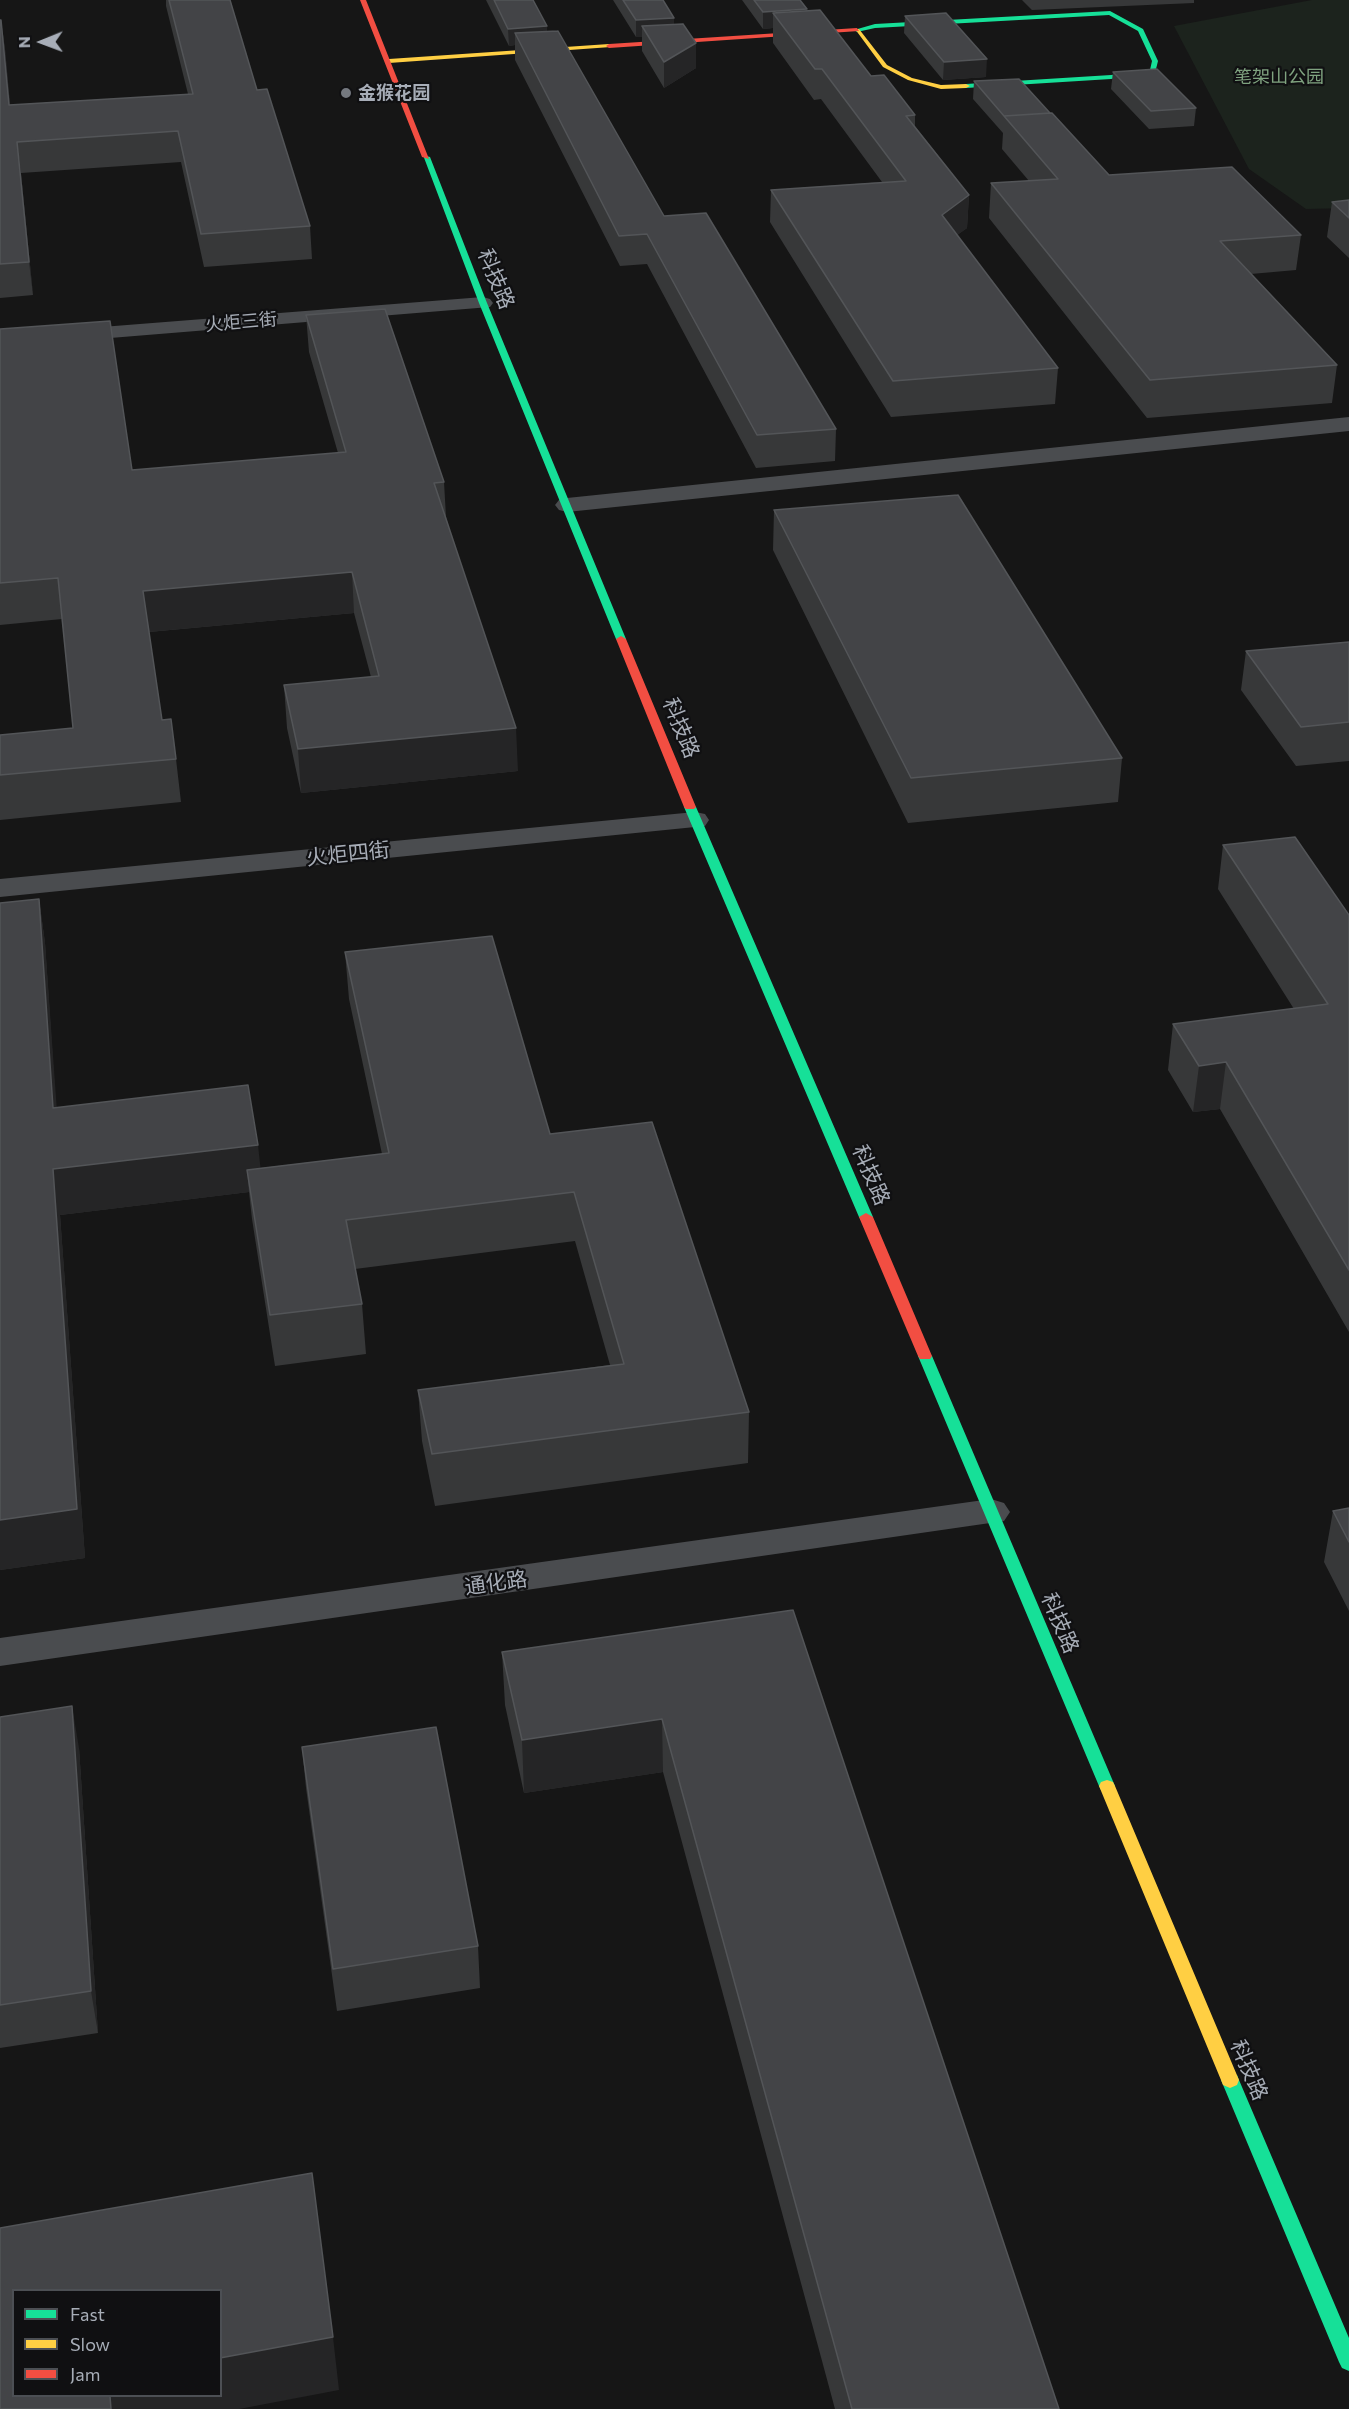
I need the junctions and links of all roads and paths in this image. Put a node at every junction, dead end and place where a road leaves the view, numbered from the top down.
1 (363, 0) edge
2 (857, 30) junction
3 (389, 61) junction
4 (483, 303) junction
5 (0, 341) edge
6 (1349, 424) edge
7 (567, 505) junction
8 (696, 820) junction
9 (0, 888) edge
10 (991, 1512) junction
11 (0, 1652) edge
12 (1349, 2362) edge

1 - 3 main road, 科技路
2 - 2 main road
2 - 3 main road
3 - 4 main road, 科技路
4 - 5 street, 火炬三街
4 - 7 main road, 科技路
6 - 7 street
7 - 8 main road, 科技路
8 - 9 street, 火炬四街
8 - 10 main road, 科技路
10 - 11 street, 通化路
10 - 12 main road, 科技路

